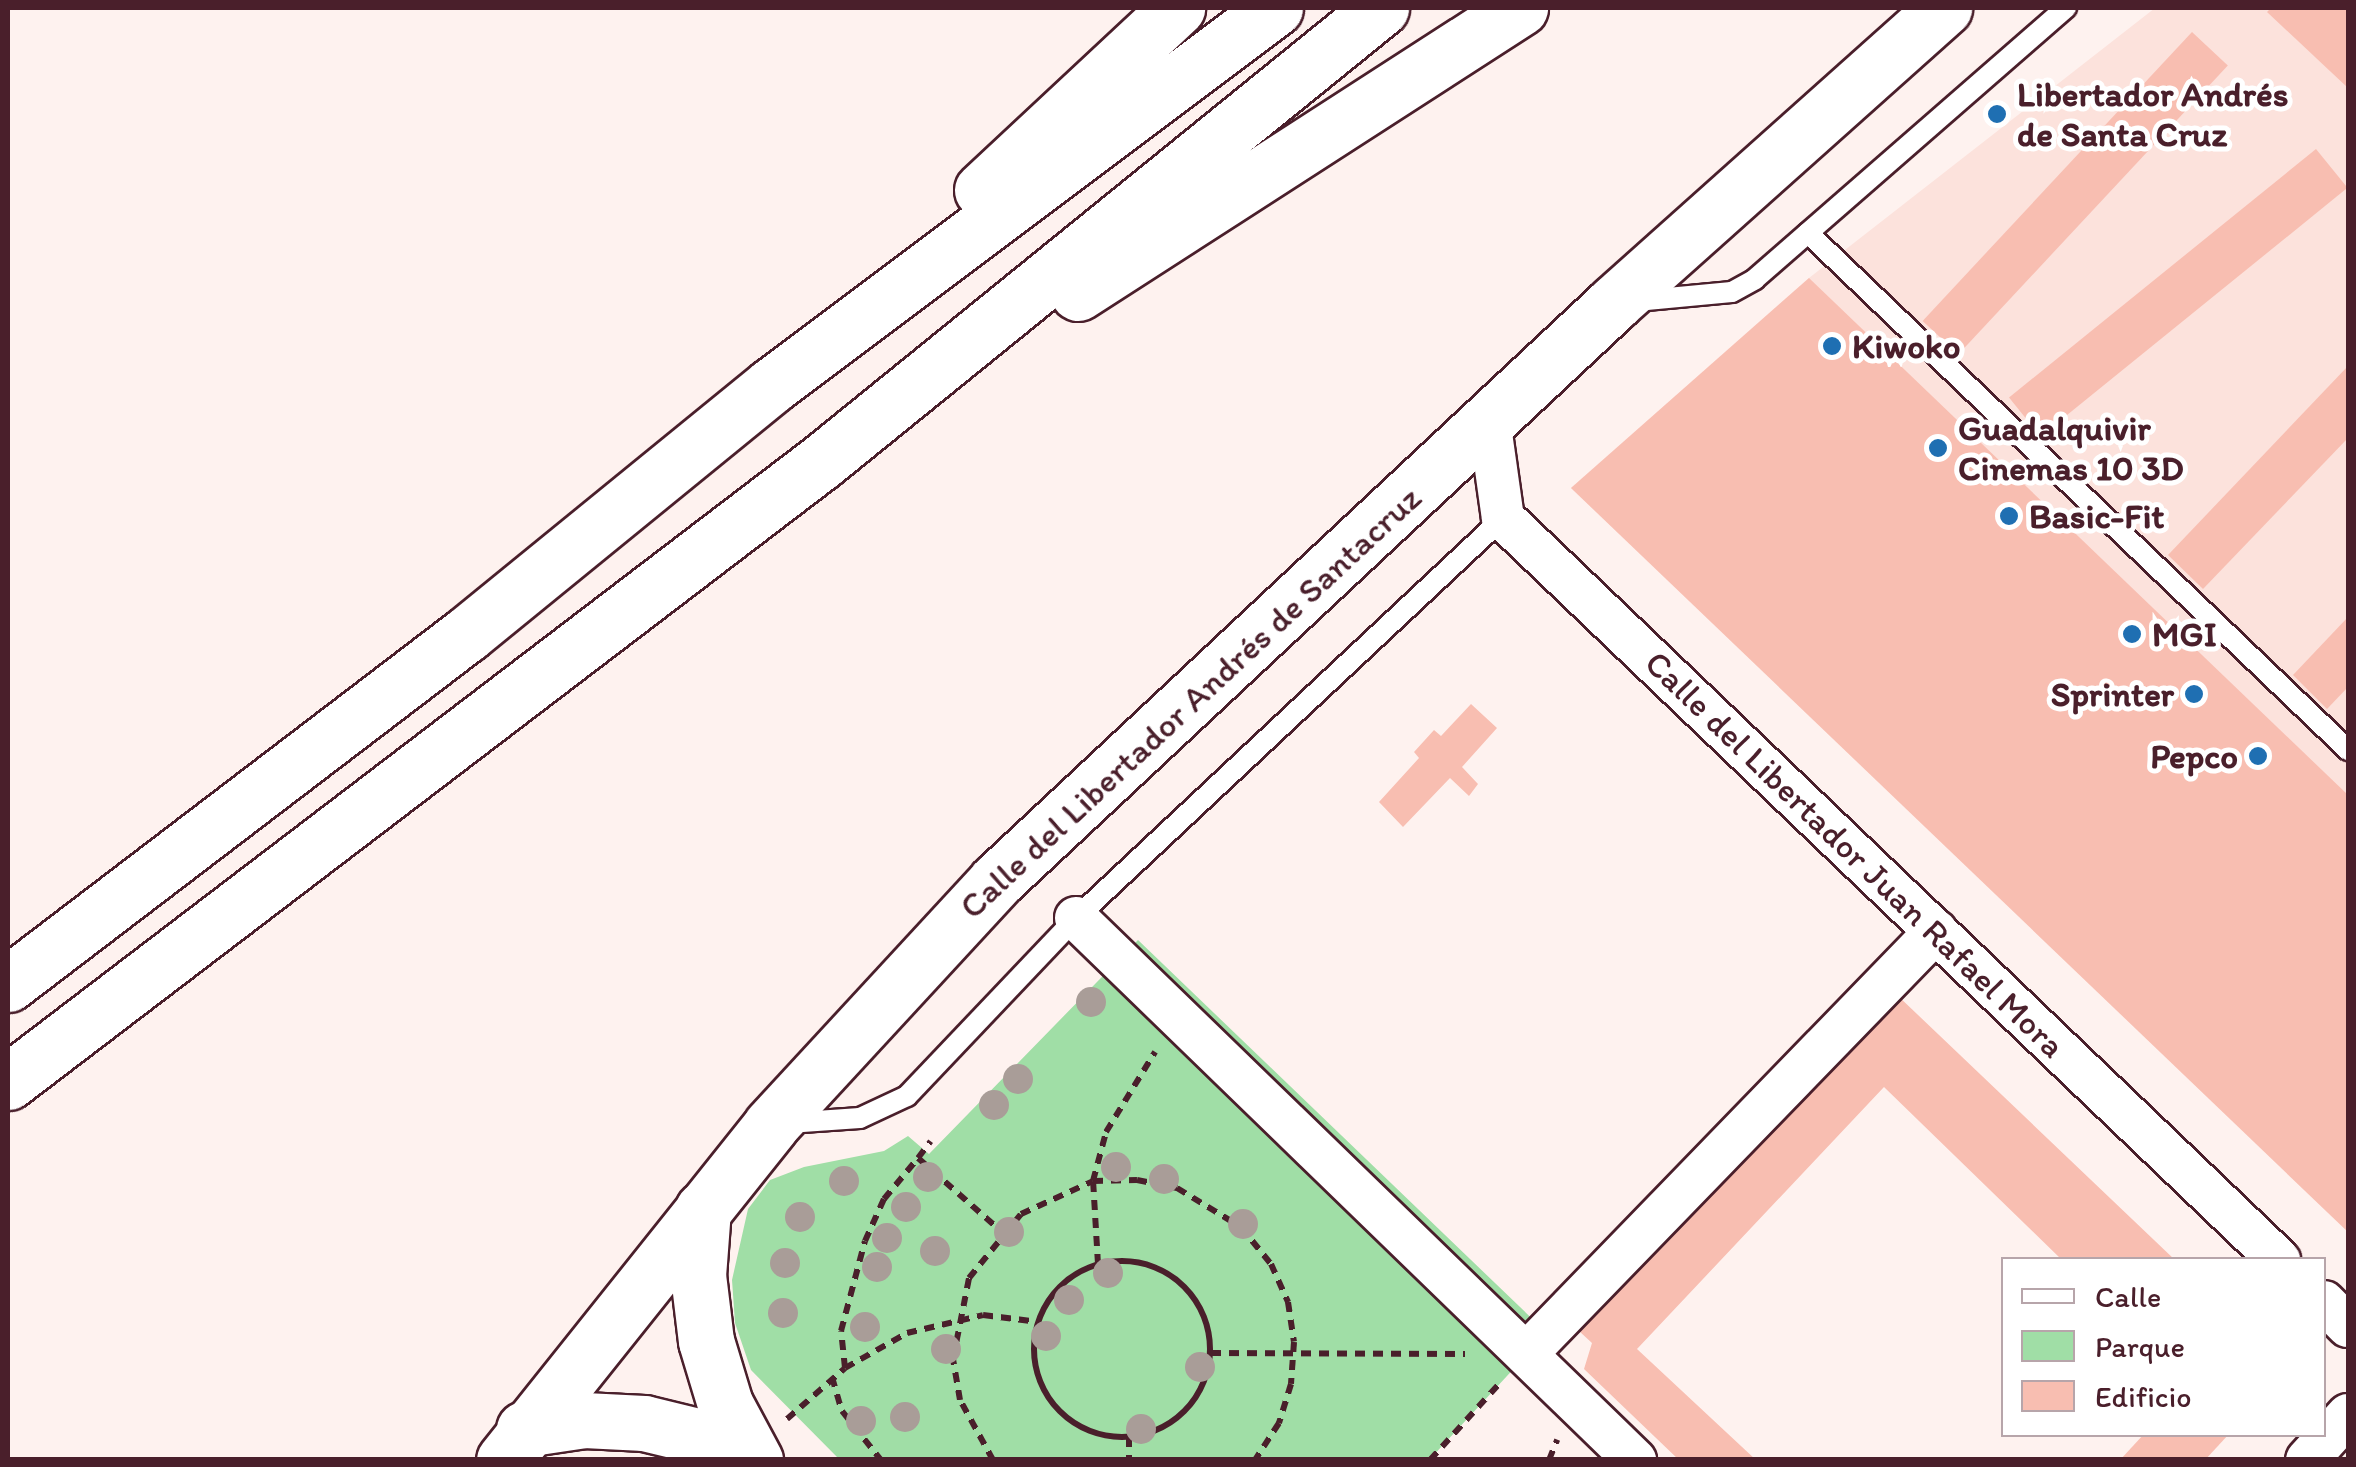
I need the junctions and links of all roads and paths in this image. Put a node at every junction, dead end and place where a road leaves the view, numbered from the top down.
1 (1177, 8) edge
2 (1275, 8) edge
3 (1381, 8) edge
4 (1520, 8) edge
5 (1944, 8) edge
6 (2066, 8) edge
7 (1808, 232) junction
8 (1614, 303) junction
9 (771, 386) junction
10 (1489, 419) junction
11 (821, 462) junction
12 (1503, 518) junction
13 (2348, 750) edge
14 (1076, 918) junction
15 (1936, 932) junction
16 (8, 984) edge
17 (1180, 1018) junction
18 (8, 1082) edge
19 (771, 1124) junction
20 (931, 1141) dead end
21 (918, 1158) junction
22 (1092, 1181) junction
23 (703, 1209) junction
24 (1002, 1232) junction
25 (2276, 1257) edge
26 (1098, 1264) junction
27 (2326, 1304) edge
28 (956, 1318) junction
29 (1039, 1322) junction
30 (2348, 1326) edge
31 (1211, 1352) junction
32 (1293, 1353) junction
33 (1526, 1354) junction
34 (845, 1368) junction
35 (832, 1377) junction
36 (2348, 1415) edge
37 (1128, 1437) junction
38 (514, 1444) edge
39 (763, 1446) edge
40 (881, 1460) edge
41 (992, 1460) edge
42 (1130, 1460) edge
43 (1255, 1460) edge
44 (1430, 1460) edge
45 (1635, 1460) edge
46 (2307, 1460) edge

1 - 9 main road
2 - 9 main road
3 - 11 main road
4 - 11 main road
5 - 8 main road, Calle del Libertador Andrés de Santacruz
6 - 7 lane
7 - 8 lane
7 - 13 lane
8 - 10 main road, Calle del Libertador Andrés de Santacruz
9 - 16 main road
10 - 12 street
10 - 19 main road, Calle del Libertador Andrés de Santacruz
11 - 18 main road
12 - 14 lane
12 - 15 street, Calle del Libertador Juan Rafael Mora
14 - 17 street
14 - 19 lane
15 - 25 street, Calle del Libertador Juan Rafael Mora
15 - 33 street
17 - 22 path
17 - 33 street
19 - 23 main road, Calle del Libertador Andrés de Santacruz
20 - 21 path
21 - 24 path
21 - 34 path
22 - 24 path
22 - 26 path
22 - 32 path
23 - 38 main road, Calle del Libertador Andrés de Santacruz
23 - 39 main road
24 - 28 path
26 - 29 path
26 - 31 path
27 - 30 street
28 - 29 path
28 - 34 path
28 - 41 path
29 - 37 path
31 - 32 path
31 - 37 path
32 - 33 path
32 - 43 path
33 - 44 path
33 - 45 street
34 - 35 path
35 - 39 path
35 - 40 path
36 - 46 street
37 - 42 path
38 - 39 main road

